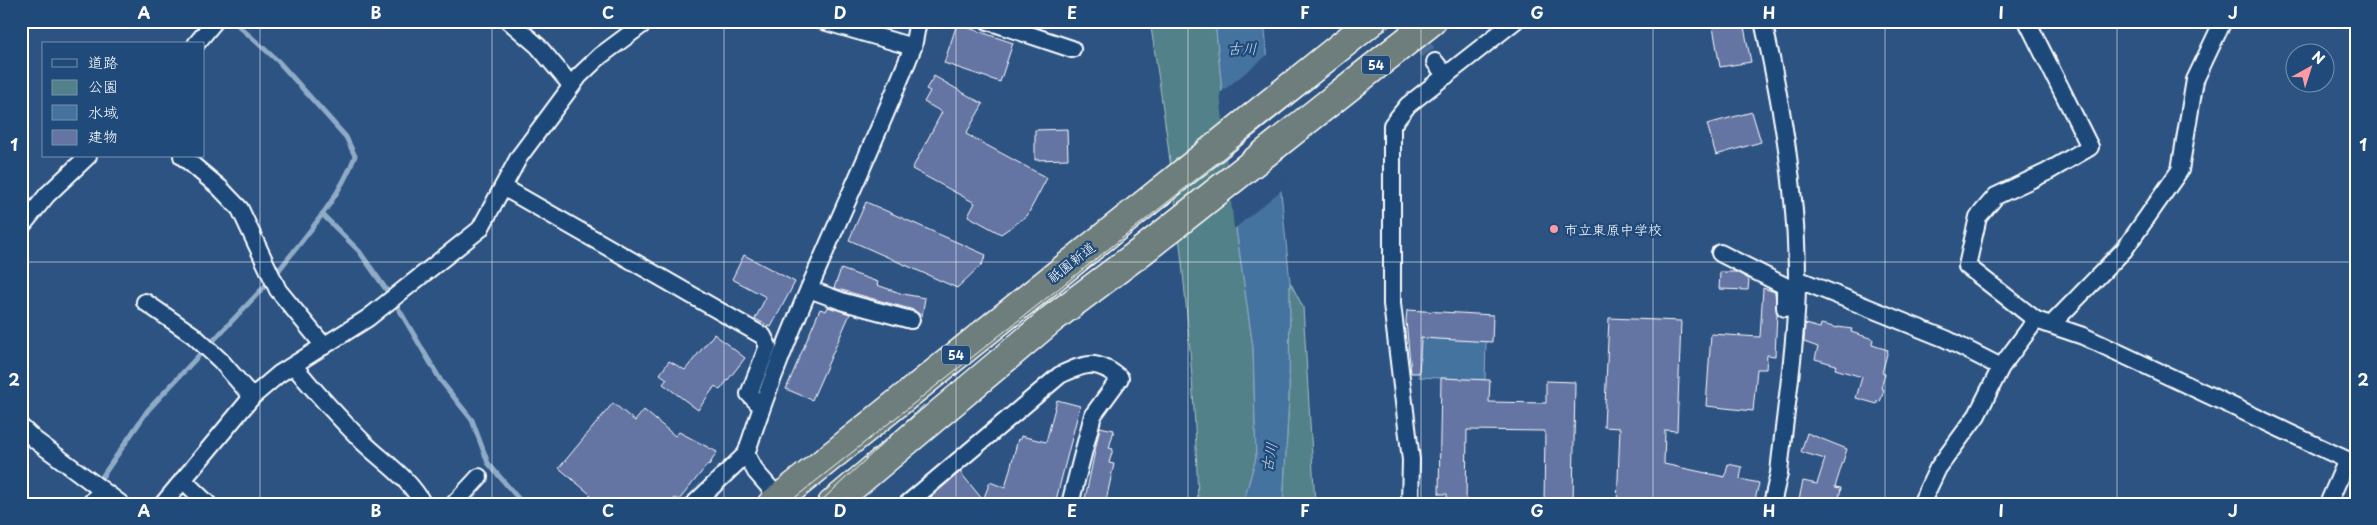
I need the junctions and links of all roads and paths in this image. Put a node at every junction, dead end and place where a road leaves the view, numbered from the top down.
1 (215, 21) edge
2 (508, 21) edge
3 (647, 21) edge
4 (823, 21) edge
5 (918, 21) edge
6 (988, 21) edge
7 (1372, 21) edge
8 (1432, 21) edge
9 (1515, 21) edge
10 (1763, 21) edge
11 (2027, 21) edge
12 (2223, 21) edge
13 (198, 42) edge
14 (913, 47) junction
15 (1072, 49) dead end
16 (1435, 62) tunnel mouth
17 (1446, 76) junction
18 (572, 85) junction
19 (86, 158) edge
20 (184, 158) edge
21 (503, 187) junction
22 (21, 227) edge
23 (1720, 254) dead end
24 (1797, 279) junction
25 (809, 289) junction
26 (145, 302) dead end
27 (1795, 317) junction
28 (911, 320) dead end
29 (2043, 323) junction
30 (324, 346) junction
31 (294, 366) junction
32 (2001, 367) junction
33 (252, 397) junction
34 (761, 406) junction
35 (21, 427) edge
36 (746, 454) junction
37 (2351, 460) edge
38 (479, 477) dead end
39 (183, 480) junction
40 (102, 490) junction
41 (778, 502) edge
42 (90, 504) edge
43 (121, 504) edge
44 (163, 504) edge
45 (208, 504) edge
46 (423, 504) edge
47 (454, 504) edge
48 (694, 504) edge
49 (832, 504) edge
50 (907, 504) edge
51 (1070, 504) edge
52 (1410, 504) edge
53 (1772, 504) edge
54 (1920, 504) edge
55 (2328, 504) edge

1 - 13 street
2 - 18 street
3 - 18 street
4 - 14 street
5 - 14 street
6 - 15 street
7 - 41 highway, 祇園新道 / 54
8 - 49 highway, 54
9 - 17 street
10 - 24 street
11 - 29 street
12 - 29 street
14 - 25 street
16 - 17 street
17 - 52 street
18 - 21 street
19 - 22 street
20 - 30 street
21 - 30 street
21 - 34 street
23 - 27 street
24 - 27 street
24 - 32 street
25 - 28 street
25 - 34 street
26 - 33 street
27 - 53 street
29 - 32 street
29 - 37 street
30 - 31 street
31 - 33 street
31 - 46 street
32 - 54 street
33 - 39 street
34 - 36 street
35 - 40 street
36 - 41 street
36 - 48 street
37 - 55 street
38 - 47 street
39 - 44 street
39 - 45 street
40 - 42 street
40 - 43 street
50 - 51 street

